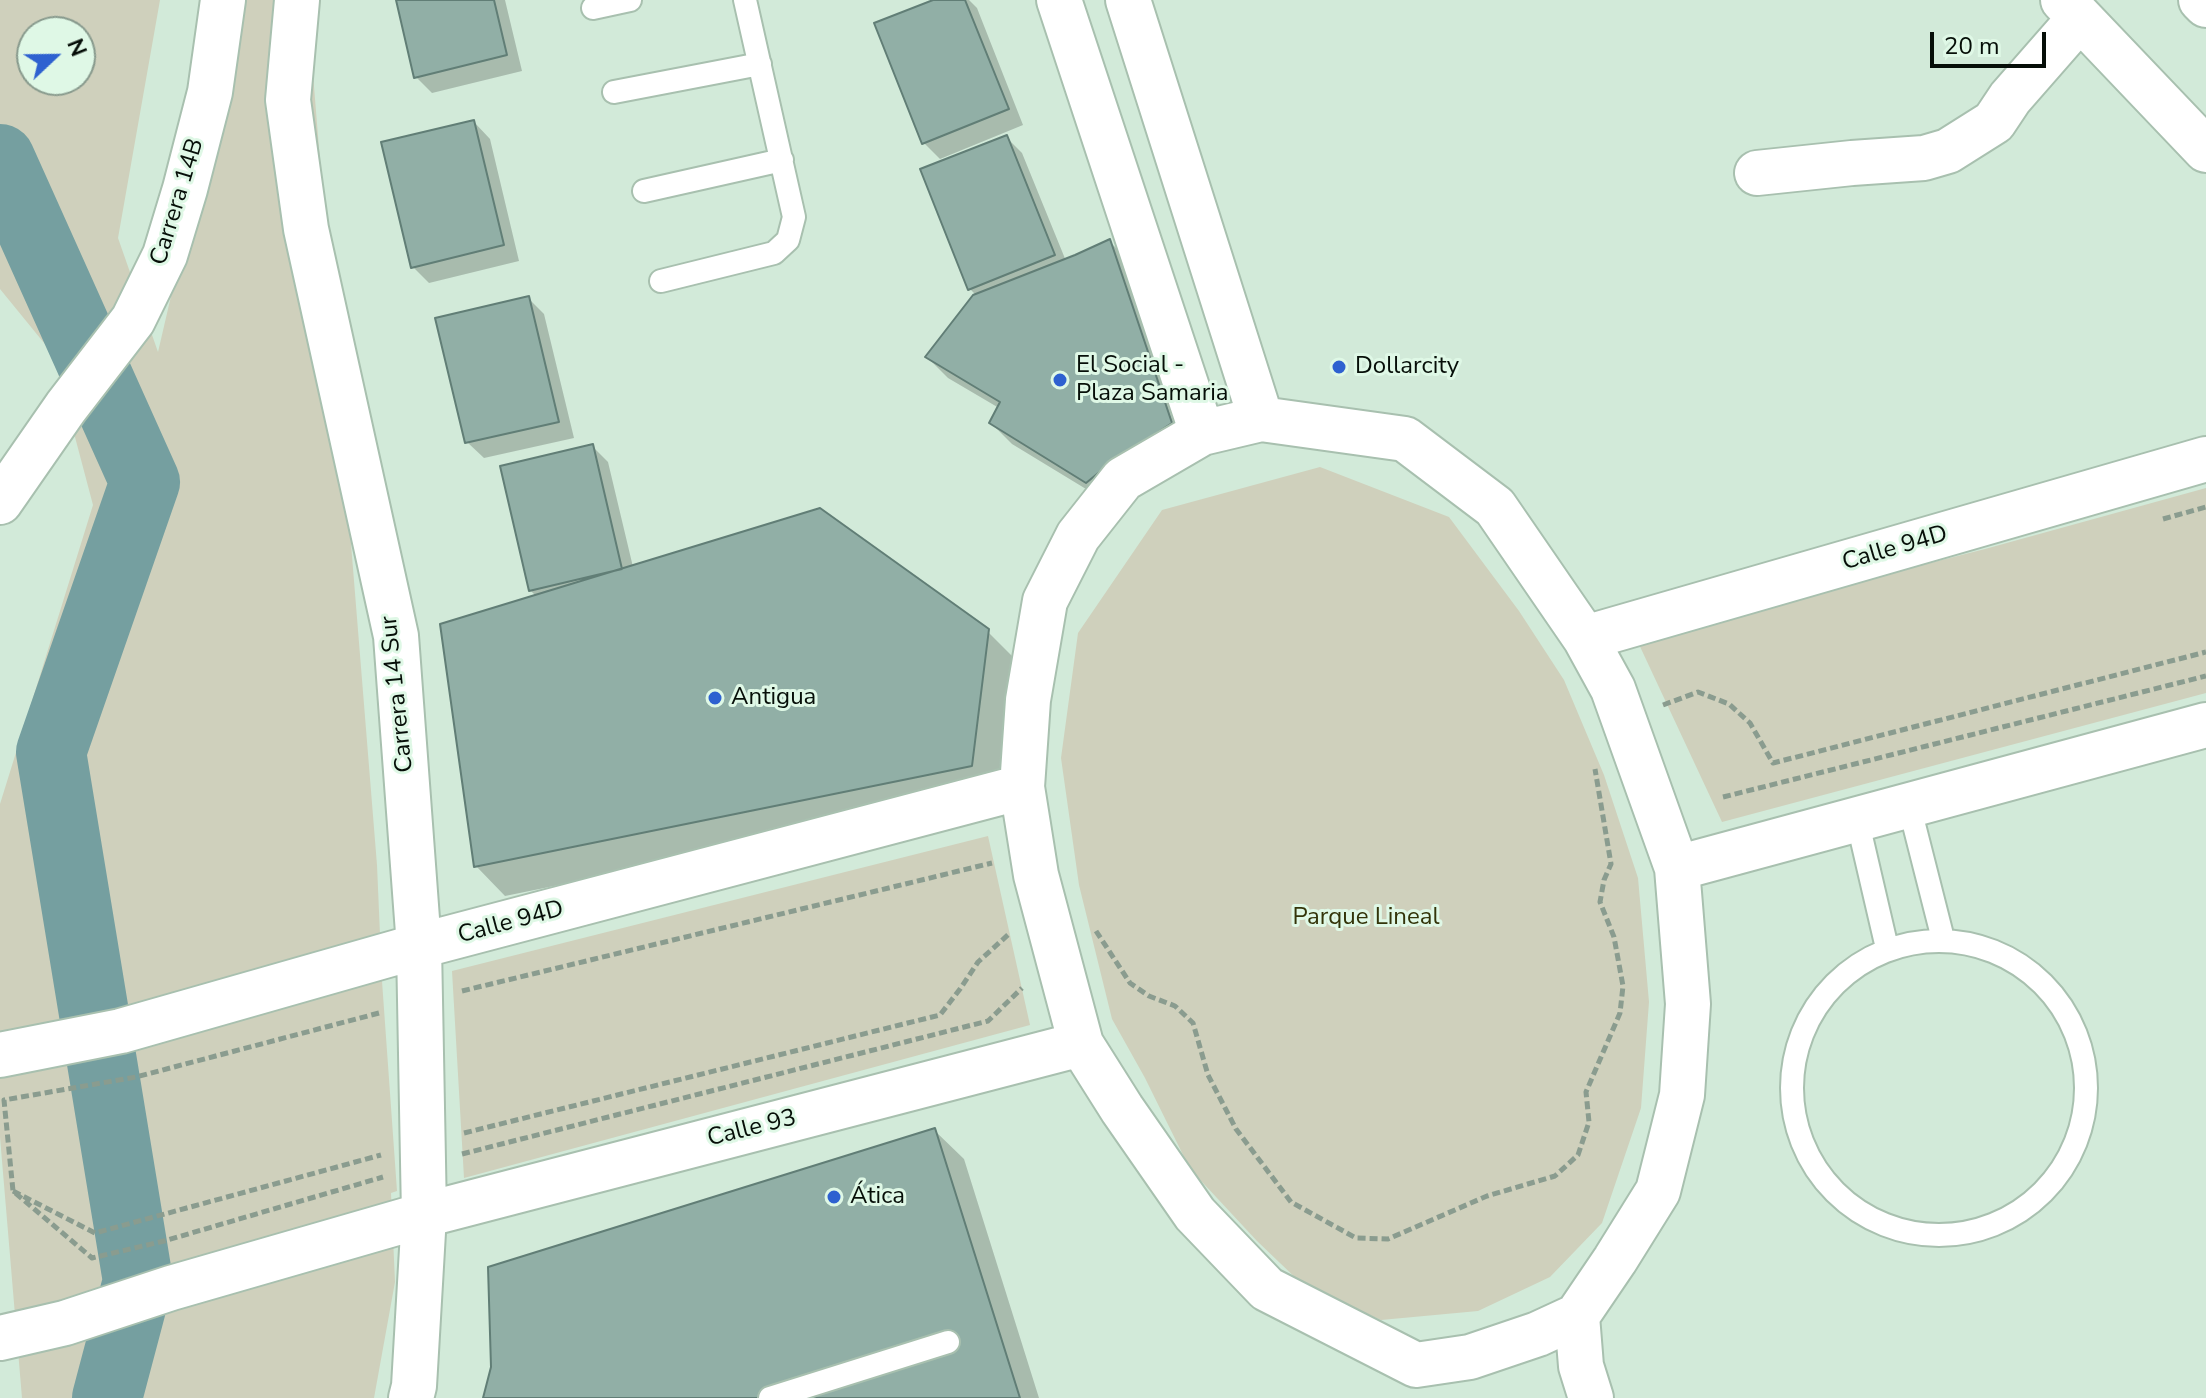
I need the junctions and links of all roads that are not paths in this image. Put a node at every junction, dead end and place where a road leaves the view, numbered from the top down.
1 (223, 0) edge
2 (297, 0) edge
3 (630, 0) edge
4 (745, 0) edge
5 (1059, 0) edge
6 (1128, 0) edge
7 (2201, 0) edge
8 (2206, 5) edge
9 (593, 8) dead end
10 (2071, 9) edge
11 (760, 64) junction
12 (614, 92) dead end
13 (2206, 150) edge
14 (782, 160) junction
15 (1757, 173) dead end
16 (644, 191) dead end
17 (661, 281) dead end
18 (1261, 419) junction
19 (1202, 433) junction
20 (2206, 459) edge
21 (0, 502) edge
22 (1585, 638) junction
23 (2206, 725) edge
24 (1022, 787) junction
25 (1909, 805) junction
26 (1857, 819) junction
27 (1677, 868) junction
28 (1943, 939) junction
29 (419, 946) junction
30 (1887, 948) junction
31 (1081, 1044) junction
32 (0, 1055) edge
33 (424, 1215) junction
34 (1577, 1316) junction
35 (0, 1338) edge
36 (948, 1342) dead end
37 (1419, 1382) edge
38 (411, 1398) edge
39 (770, 1398) edge
40 (1591, 1398) edge

1 - 21 street, Carrera 14B
2 - 29 street, Carrera 14 Sur
3 - 9 lane
4 - 11 lane
5 - 19 street
6 - 18 street
7 - 8 street
10 - 13 street
10 - 15 street
11 - 12 lane
11 - 14 lane
14 - 16 lane
14 - 17 lane
18 - 19 street
18 - 22 street
19 - 24 street
20 - 22 street, Calle 94D
22 - 27 street
23 - 25 street
24 - 29 street, Calle 94D
24 - 31 street
25 - 26 street
25 - 28 lane
26 - 27 street
26 - 30 lane
27 - 34 street
28 - 30 lane
28 - 30 lane
29 - 32 street, Calle 94D
29 - 33 street, Carrera 14 Sur
31 - 33 street, Calle 93
31 - 37 street
33 - 35 street
33 - 38 street, Carrera 14 Sur
34 - 37 street
34 - 40 street
36 - 39 lane

